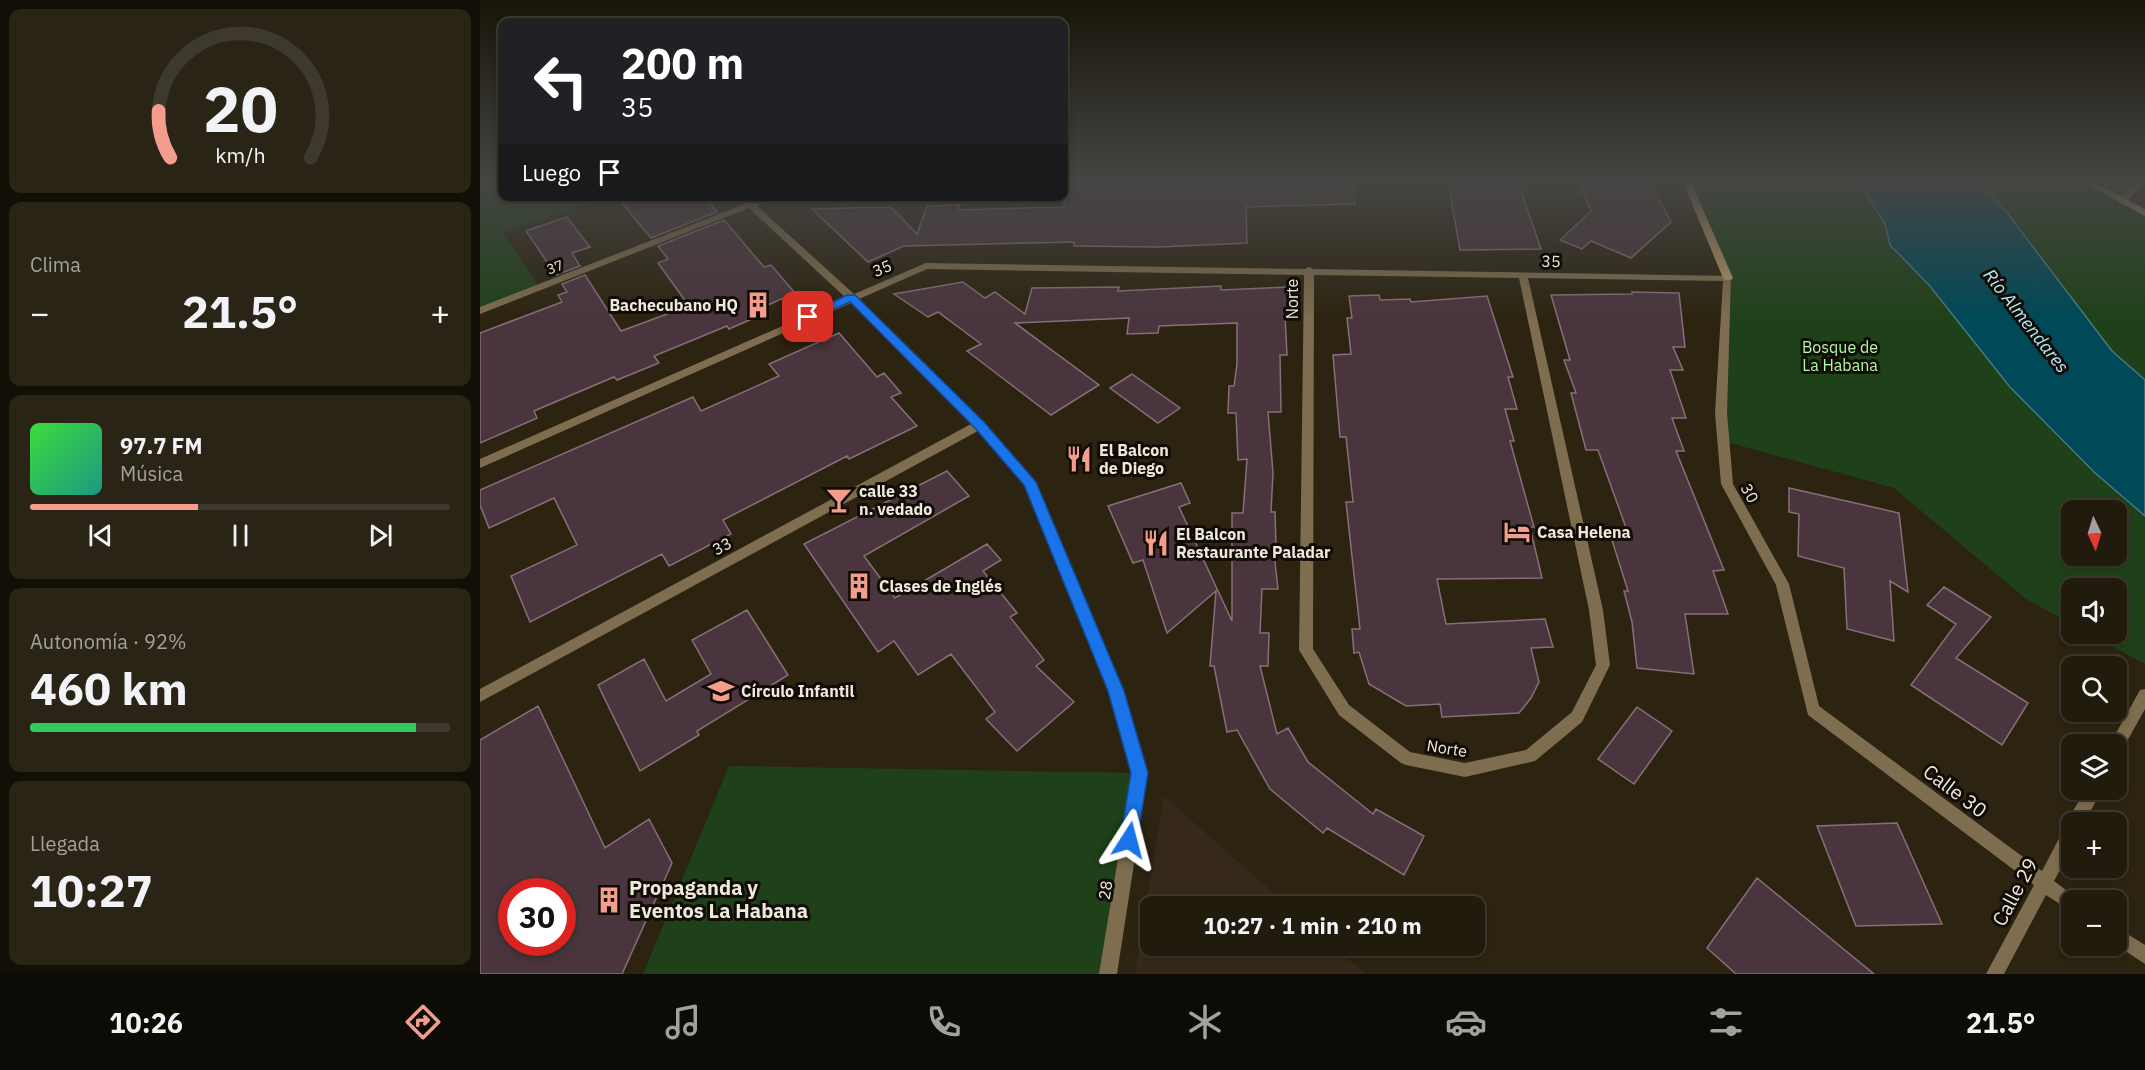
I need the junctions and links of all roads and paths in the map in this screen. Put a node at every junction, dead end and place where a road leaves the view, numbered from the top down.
1 (682, 227) edge
2 (775, 227) edge
3 (1706, 227) edge
4 (1309, 270) junction
5 (1523, 275) junction
6 (1728, 278) junction
7 (851, 297) junction
8 (480, 311) edge
9 (979, 425) junction
10 (480, 464) edge
11 (2145, 694) edge
12 (480, 696) edge
13 (1813, 710) joint
14 (2123, 734) edge
15 (2061, 851) edge
16 (2043, 884) junction
17 (2061, 896) edge
18 (2127, 943) edge
19 (2145, 955) edge
20 (1108, 974) edge
21 (1995, 974) edge

1 - 8 street, 37
2 - 7 street, 28
3 - 6 street
4 - 5 street, 35
4 - 5 street, Norte
4 - 7 street, 35
5 - 6 street, 35
6 - 13 street, 30
7 - 9 street, 28
7 - 10 street, 35
9 - 12 street, 33
9 - 20 street, 28
11 - 14 street
13 - 16 street, Calle 30
15 - 16 street, Calle 29
16 - 17 street, Calle 30
16 - 21 street, Calle 29
18 - 19 street

